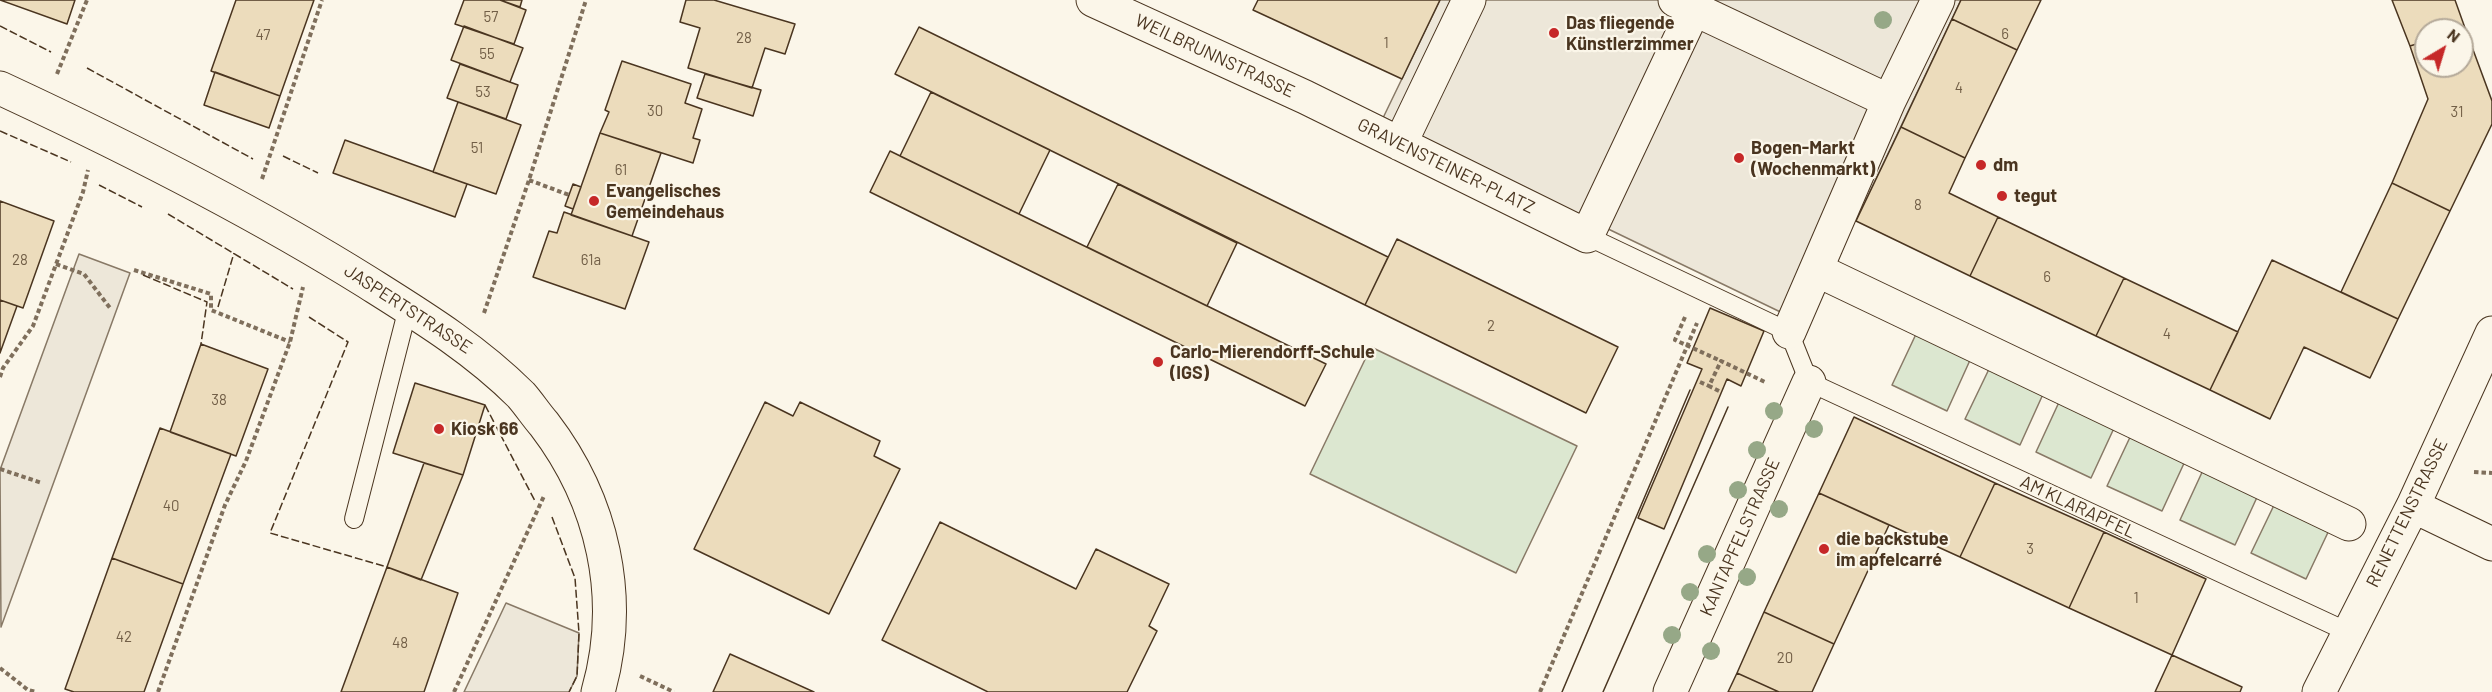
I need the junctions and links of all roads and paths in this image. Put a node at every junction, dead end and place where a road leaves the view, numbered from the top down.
1 (87, 0) edge
2 (322, 0) edge
3 (586, 0) edge
4 (1093, 0) edge
5 (1469, 0) edge
6 (1938, 0) edge
7 (1684, 4) edge
8 (1730, 12) edge
9 (0, 88) edge
10 (1305, 97) joint
11 (1889, 101) junction
12 (44, 108) junction
13 (98, 135) junction
14 (1400, 144) junction
15 (529, 180) junction
16 (569, 195) dead end
17 (251, 214) junction
18 (1587, 236) junction
19 (312, 248) junction
20 (56, 264) junction
21 (134, 270) dead end
22 (1817, 270) junction
23 (1707, 298) junction
24 (110, 308) dead end
25 (408, 308) junction
26 (1789, 332) junction
27 (2492, 333) edge
28 (290, 342) junction
29 (1687, 346) junction
30 (471, 350) junction
31 (1721, 361) dead end
32 (0, 377) edge
33 (1700, 382) dead end
34 (1809, 382) junction
35 (1709, 386) dead end
36 (565, 451) junction
37 (0, 469) edge
38 (2474, 472) dead end
39 (2492, 473) edge
40 (42, 483) dead end
41 (2413, 506) junction
42 (354, 519) dead end
43 (2349, 524) dead end
44 (2492, 544) edge
45 (2348, 632) junction
46 (0, 668) edge
47 (36, 692) edge
48 (158, 692) edge
49 (454, 692) edge
50 (598, 692) edge
51 (1540, 692) edge
52 (1670, 692) edge
53 (2319, 692) edge

1 - 12 path
2 - 17 path
3 - 15 path
4 - 10 street, WEILBRUNNSTRASSE
5 - 14 street
6 - 11 street
7 - 8 street
7 - 18 street
8 - 11 street
9 - 12 street, JASPERTSTRASSE
10 - 14 street, GRAVENSTEINER-PLATZ
11 - 22 street
12 - 13 street, JASPERTSTRASSE
13 - 17 street, JASPERTSTRASSE
13 - 20 path
14 - 18 street, GRAVENSTEINER-PLATZ
15 - 16 path
15 - 30 path
17 - 19 street, JASPERTSTRASSE
18 - 23 lane
19 - 25 street, JASPERTSTRASSE
19 - 28 path
20 - 24 path
20 - 32 path
21 - 28 path
22 - 26 street
22 - 43 street
23 - 26 lane
23 - 29 path
23 - 29 path
25 - 30 street, JASPERTSTRASSE
25 - 42 lane
26 - 34 lane
27 - 41 street, RENETTENSTRASSE
28 - 48 path
29 - 31 path
29 - 51 path
30 - 36 street, JASPERTSTRASSE
33 - 35 path
34 - 45 lane, AM KLARAPFEL
34 - 52 street, KANTAPFELSTRASSE
36 - 49 path
36 - 50 street, JASPERTSTRASSE
37 - 40 path
38 - 39 path
41 - 44 street
41 - 45 street, RENETTENSTRASSE
45 - 53 street, RENETTENSTRASSE
46 - 47 path

